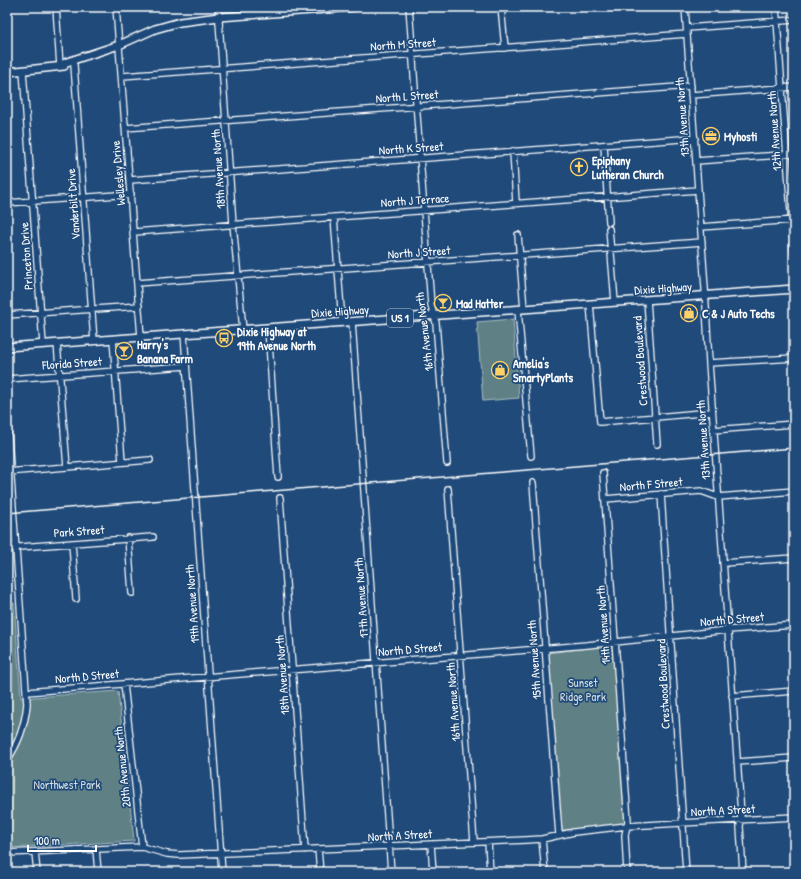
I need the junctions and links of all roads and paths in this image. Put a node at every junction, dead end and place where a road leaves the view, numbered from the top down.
1 (56, 7) edge
2 (116, 7) edge
3 (218, 7) edge
4 (354, 7) edge
5 (409, 7) edge
6 (502, 7) edge
7 (685, 7) edge
8 (776, 7) edge
9 (318, 8) edge
10 (219, 17) junction
11 (794, 20) edge
12 (777, 22) junction
13 (687, 31) junction
14 (119, 44) junction
15 (505, 48) junction
16 (413, 55) junction
17 (74, 65) junction
18 (60, 66) junction
19 (222, 69) junction
20 (23, 71) junction
21 (7, 72) edge
22 (122, 76) junction
23 (691, 86) junction
24 (794, 87) edge
25 (782, 88) junction
26 (691, 94) junction
27 (416, 106) junction
28 (226, 120) junction
29 (125, 128) junction
30 (694, 138) junction
31 (604, 145) junction
32 (513, 152) junction
33 (787, 154) junction
34 (794, 154) edge
35 (420, 158) junction
36 (696, 161) junction
37 (230, 172) junction
38 (130, 180) junction
39 (698, 190) junction
40 (131, 194) junction
41 (608, 197) junction
42 (84, 198) junction
43 (33, 201) junction
44 (7, 203) edge
45 (516, 203) junction
46 (424, 210) junction
47 (334, 217) junction
48 (793, 220) edge
49 (609, 222) dead end
50 (233, 224) junction
51 (701, 227) junction
52 (609, 229) dead end
53 (134, 232) junction
54 (518, 235) dead end
55 (702, 242) junction
56 (611, 248) junction
57 (794, 253) edge
58 (520, 255) junction
59 (428, 262) junction
60 (338, 269) junction
61 (239, 276) junction
62 (137, 283) junction
63 (794, 289) edge
64 (706, 296) junction
65 (647, 300) junction
66 (615, 302) junction
67 (590, 304) junction
68 (139, 306) junction
69 (92, 309) junction
70 (521, 309) junction
71 (41, 313) junction
72 (7, 315) edge
73 (433, 315) junction
74 (342, 322) junction
75 (352, 322) junction
76 (268, 328) junction
77 (243, 330) junction
78 (184, 334) junction
79 (141, 337) junction
80 (113, 339) junction
81 (94, 341) junction
82 (57, 343) junction
83 (43, 344) junction
84 (7, 347) edge
85 (794, 358) edge
86 (709, 363) junction
87 (186, 366) junction
88 (116, 371) junction
89 (60, 375) junction
90 (7, 379) edge
91 (712, 412) junction
92 (656, 418) junction
93 (7, 422) edge
94 (794, 424) edge
95 (713, 430) junction
96 (657, 444) dead end
97 (531, 456) dead end
98 (150, 460) dead end
99 (122, 462) junction
100 (446, 463) dead end
101 (66, 467) junction
102 (9, 471) edge
103 (603, 473) dead end
104 (278, 477) dead end
105 (533, 483) dead end
106 (448, 489) dead end
107 (794, 491) edge
108 (661, 494) junction
109 (718, 497) junction
110 (280, 498) dead end
111 (605, 499) junction
112 (153, 537) dead end
113 (128, 538) junction
114 (72, 543) junction
115 (16, 547) junction
116 (7, 548) edge
117 (794, 558) edge
118 (723, 563) junction
119 (132, 593) dead end
120 (76, 599) dead end
121 (794, 625) edge
122 (728, 630) junction
123 (671, 636) junction
124 (616, 643) junction
125 (544, 649) junction
126 (460, 656) junction
127 (376, 663) junction
128 (292, 670) junction
129 (208, 677) junction
130 (124, 684) junction
131 (26, 692) junction
132 (794, 692) edge
133 (732, 696) junction
134 (794, 758) edge
135 (7, 760) edge
136 (737, 762) junction
137 (794, 817) edge
138 (741, 820) junction
139 (682, 823) junction
140 (627, 826) junction
141 (559, 835) junction
142 (542, 839) junction
143 (474, 842) junction
144 (488, 842) junction
145 (431, 844) junction
146 (390, 846) junction
147 (142, 847) junction
148 (96, 849) junction
149 (318, 849) junction
150 (305, 850) junction
151 (35, 852) junction
152 (7, 853) edge
153 (221, 853) junction
154 (37, 872) edge
155 (98, 872) edge
156 (222, 872) edge
157 (320, 872) edge
158 (391, 872) edge
159 (433, 872) edge
160 (490, 872) edge
161 (545, 872) edge
162 (628, 872) edge
163 (686, 872) edge
164 (743, 872) edge

1 - 18 street
2 - 14 street, Wellesley Drive
3 - 10 street, 18th Avenue North
4 - 9 main road
5 - 16 street, 16th Avenue North
6 - 15 street
7 - 13 street, 13th Avenue North
8 - 12 street, 12th Avenue North
9 - 10 main road
10 - 14 main road
10 - 19 street, 18th Avenue North
11 - 12 street, North M Street
12 - 13 street, North M Street
12 - 25 street, 12th Avenue North
13 - 15 street, North M Street
13 - 23 street, 13th Avenue North
14 - 17 main road
14 - 18 main road
14 - 22 street, Wellesley Drive
15 - 16 street, North M Street
16 - 19 street, North M Street
16 - 27 street, 16th Avenue North
17 - 18 main road
17 - 42 street, Vanderbilt Drive
18 - 20 main road
19 - 22 street, North M Street
19 - 28 street, 18th Avenue North
20 - 21 main road
20 - 43 street, Princeton Drive
22 - 29 street, Wellesley Drive
23 - 26 street, 13th Avenue North
23 - 27 street, North L Street
24 - 25 street
25 - 26 street
25 - 33 street, 12th Avenue North
26 - 30 street, 13th Avenue North
27 - 28 street, North L Street
27 - 35 street, 16th Avenue North
28 - 29 street, North L Street
28 - 37 street, 18th Avenue North
29 - 38 street, Wellesley Drive
30 - 31 street, North K Street
30 - 36 street, 13th Avenue North
31 - 32 street, North K Street
31 - 41 street
32 - 35 street, North K Street
32 - 45 street
33 - 34 street
33 - 36 street
33 - 48 street, 12th Avenue North
35 - 37 street, North K Street
35 - 46 street, 16th Avenue North
36 - 39 street, 13th Avenue North
37 - 38 street, North K Street
37 - 50 street, 18th Avenue North
38 - 40 street, Wellesley Drive
39 - 41 street, North J Terrace
39 - 51 street, 13th Avenue North
40 - 42 street
40 - 53 street, Wellesley Drive
41 - 45 street, North J Terrace
41 - 49 street
42 - 43 street
42 - 69 street, Vanderbilt Drive
43 - 44 street
43 - 71 street, Princeton Drive
45 - 46 street, North J Terrace
46 - 47 street, North J Terrace
46 - 59 street, 16th Avenue North
47 - 50 street, North J Terrace
47 - 60 street
48 - 51 street
48 - 57 street, 12th Avenue North
50 - 53 street, North J Terrace
50 - 61 street, 18th Avenue North
51 - 55 street, 13th Avenue North
52 - 56 street
53 - 62 street, Wellesley Drive
54 - 58 street
55 - 56 street, North J Street
55 - 64 street, 13th Avenue North
56 - 58 street, North J Street
56 - 66 street
58 - 59 street, North J Street
58 - 70 street
59 - 60 street, North J Street
59 - 73 street, 16th Avenue North
60 - 61 street, North J Street
60 - 74 street
61 - 62 street, North J Street
61 - 77 street, 18th Avenue North
62 - 68 street, Wellesley Drive
63 - 64 main road, Dixie Highway / US 1
64 - 65 main road, Dixie Highway / US 1
64 - 86 street, 13th Avenue North
65 - 66 main road, Dixie Highway / US 1
65 - 92 street, Crestwood Boulevard
66 - 67 main road, Dixie Highway / US 1
67 - 70 main road, Dixie Highway / US 1
67 - 92 street
68 - 69 street
68 - 79 street, Wellesley Drive
69 - 71 street
69 - 81 street, Vanderbilt Drive
70 - 73 main road, Dixie Highway / US 1
70 - 97 street
71 - 72 street
71 - 83 street, Princeton Drive
73 - 75 main road, Dixie Highway / US 1
73 - 100 street, 16th Avenue North
74 - 75 main road, Dixie Highway / US 1
74 - 76 main road, Dixie Highway / US 1
75 - 127 street, 17th Avenue North
76 - 77 main road, Dixie Highway / US 1
76 - 104 street
77 - 78 main road, Dixie Highway / US 1
78 - 79 main road, Dixie Highway / US 1
78 - 87 street, 19th Avenue North
79 - 80 main road, Dixie Highway / US 1
80 - 81 main road, Dixie Highway / US 1
80 - 88 street
81 - 82 main road, Dixie Highway / US 1
82 - 83 main road, Dixie Highway / US 1
82 - 89 street
83 - 84 main road, Dixie Highway / US 1
85 - 86 street
86 - 91 street, 13th Avenue North
87 - 88 street, Florida Street
87 - 129 street, 19th Avenue North
88 - 89 street, Florida Street
88 - 99 street
89 - 90 street, Florida Street
89 - 101 street
91 - 92 street
91 - 95 street, 13th Avenue North
92 - 96 street, Crestwood Boulevard
93 - 102 street
94 - 95 street
95 - 109 street, 13th Avenue North
98 - 99 street
99 - 101 street
101 - 102 street
102 - 115 street
103 - 111 street, 14th Avenue North
105 - 125 street, 15th Avenue North
106 - 126 street, 16th Avenue North
107 - 109 street, North F Street
108 - 109 street, North F Street
108 - 111 street, North F Street
108 - 123 street, Crestwood Boulevard
109 - 118 street, 13th Avenue North
110 - 128 street, 18th Avenue North
111 - 124 street, 14th Avenue North
112 - 113 street, Park Street
113 - 114 street, Park Street
113 - 119 street
114 - 115 street, Park Street
114 - 120 street
115 - 116 street, Park Street
115 - 131 street
117 - 118 street
118 - 122 street, 13th Avenue North
121 - 122 street, North D Street
122 - 123 street, North D Street
122 - 133 street, 13th Avenue North
123 - 124 street, North D Street
123 - 139 street, Crestwood Boulevard
124 - 125 street, North D Street
124 - 140 street, 14th Avenue North
125 - 126 street, North D Street
125 - 141 street, 15th Avenue North
126 - 127 street, North D Street
126 - 143 street, 16th Avenue North
127 - 128 street, North D Street
127 - 146 street, 17th Avenue North
128 - 129 street, North D Street
128 - 150 street, 18th Avenue North
129 - 130 street, North D Street
129 - 153 street, 19th Avenue North
130 - 131 street, North D Street
130 - 147 street, 20th Avenue North
131 - 135 street
132 - 133 street
133 - 136 street, 13th Avenue North
134 - 136 street
136 - 138 street, 13th Avenue North
137 - 138 street, North A Street
138 - 139 street, North A Street
138 - 164 street, 13th Avenue North
139 - 140 street, North A Street
139 - 163 street, Crestwood Boulevard
140 - 141 street, North A Street
140 - 162 street, 14th Avenue North
141 - 142 street, North A Street
142 - 144 street, North A Street
142 - 161 street
143 - 144 street, North A Street
143 - 145 street, North A Street
144 - 160 street
145 - 146 street, North A Street
145 - 159 street
146 - 149 street, North A Street
146 - 158 street, 17th Avenue North
147 - 148 street, North A Street
147 - 153 street, North A Street
148 - 151 street, North A Street
148 - 155 street
149 - 150 street, North A Street
149 - 157 street
150 - 153 street, North A Street
151 - 152 street, North A Street
151 - 154 street
153 - 156 street, 19th Avenue North

